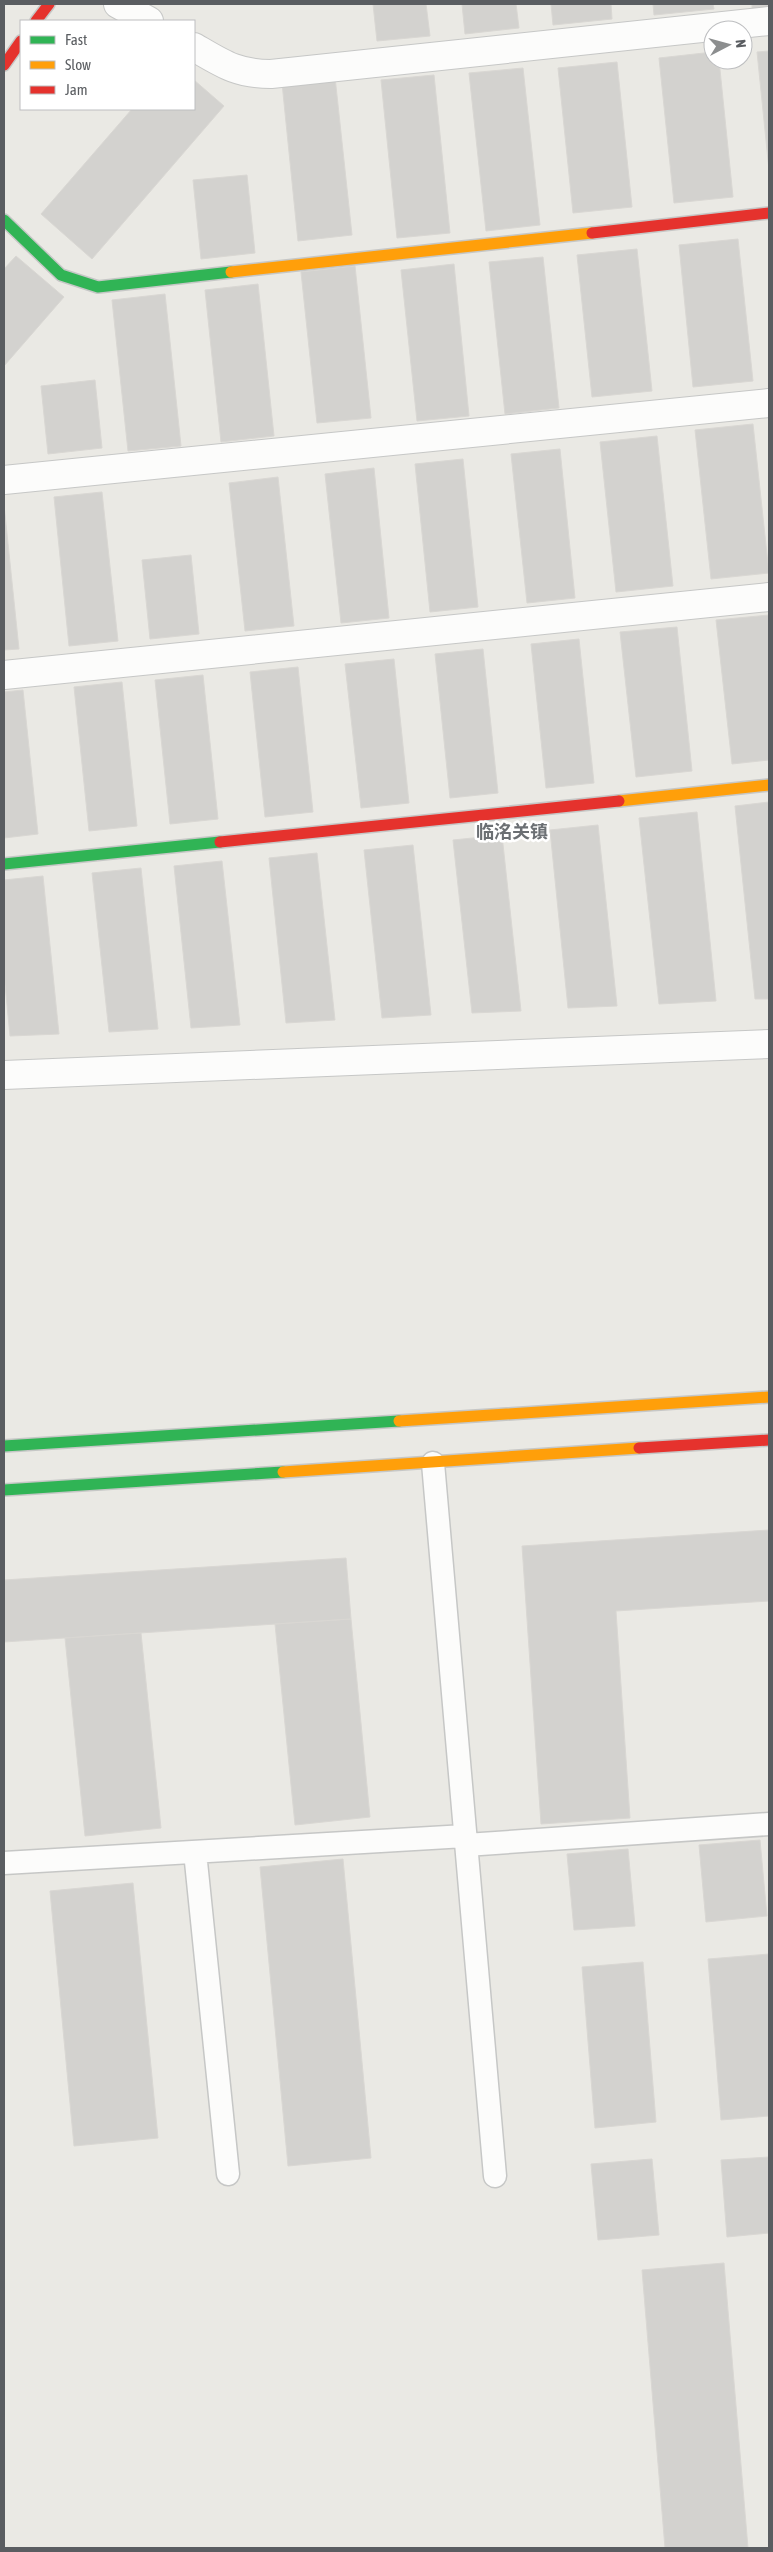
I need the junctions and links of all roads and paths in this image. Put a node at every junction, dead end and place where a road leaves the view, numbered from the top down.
1 (49, 4) edge
2 (118, 4) edge
3 (37, 20) edge
4 (147, 20) edge
5 (769, 21) edge
6 (20, 42) edge
7 (195, 48) edge
8 (4, 65) edge
9 (769, 212) edge
10 (4, 220) edge
11 (769, 403) edge
12 (4, 480) edge
13 (769, 597) edge
14 (4, 675) edge
15 (769, 785) edge
16 (4, 864) edge
17 (769, 1044) edge
18 (4, 1075) edge
19 (769, 1397) edge
20 (769, 1440) edge
21 (4, 1446) edge
22 (433, 1463) junction
23 (4, 1490) edge
24 (769, 1824) edge
25 (466, 1841) junction
26 (195, 1852) junction
27 (4, 1863) edge
28 (228, 2174) dead end
29 (494, 2176) dead end

1 - 3 street
2 - 4 street
5 - 7 street
6 - 8 street
9 - 10 street
11 - 12 street
13 - 14 street
15 - 16 street
17 - 18 street
19 - 21 street
20 - 22 street
22 - 23 street
22 - 25 lane
24 - 25 lane
25 - 26 lane
25 - 29 lane
26 - 27 lane
26 - 28 lane

